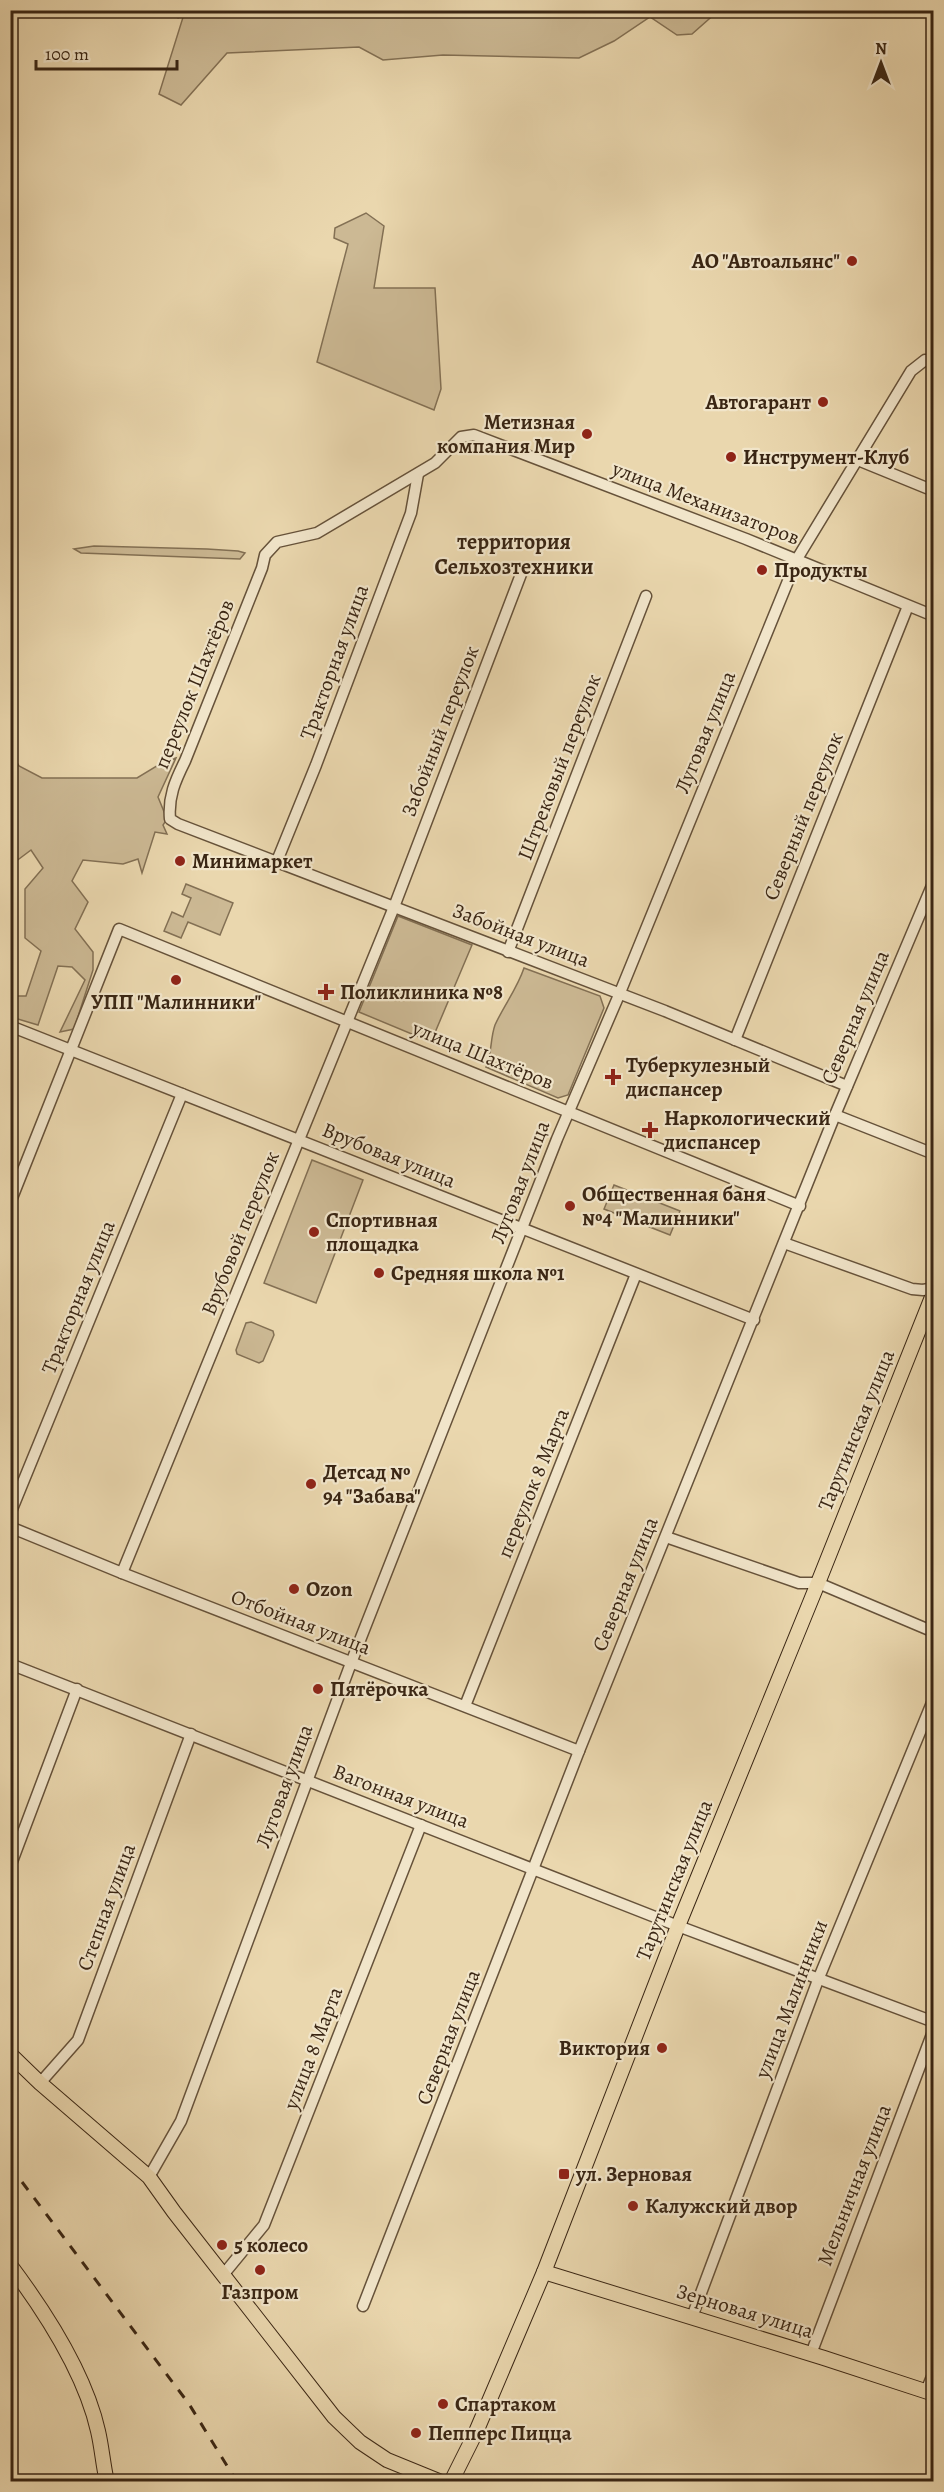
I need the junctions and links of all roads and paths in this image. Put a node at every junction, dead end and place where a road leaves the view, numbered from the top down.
1 (929, 360) edge
2 (858, 460) junction
3 (418, 474) junction
4 (933, 491) edge
5 (797, 559) junction
6 (523, 569) dead end
7 (646, 596) dead end
8 (908, 606) junction
9 (933, 616) edge
10 (178, 824) joint
11 (277, 861) junction
12 (933, 881) edge
13 (394, 907) junction
14 (508, 952) junction
15 (619, 995) junction
16 (347, 1021) junction
17 (10, 1026) edge
18 (735, 1041) junction
19 (71, 1051) junction
20 (847, 1086) junction
21 (182, 1094) junction
22 (569, 1111) junction
23 (835, 1114) junction
24 (299, 1140) junction
25 (933, 1154) edge
26 (10, 1203) edge
27 (800, 1206) junction
28 (523, 1228) junction
29 (784, 1243) junction
30 (636, 1274) junction
31 (933, 1290) edge
32 (753, 1320) junction
33 (10, 1514) edge
34 (10, 1527) edge
35 (666, 1537) junction
36 (122, 1573) junction
37 (818, 1583) junction
38 (933, 1632) edge
39 (351, 1663) junction
40 (10, 1664) edge
41 (77, 1689) junction
42 (933, 1698) edge
43 (465, 1706) junction
44 (191, 1734) junction
45 (579, 1751) junction
46 (307, 1780) junction
47 (421, 1825) junction
48 (10, 1868) edge
49 (534, 1869) junction
50 (678, 1926) junction
51 (818, 1980) junction
52 (933, 2022) edge
53 (933, 2029) edge
54 (10, 2054) edge
55 (40, 2083) junction
56 (150, 2177) junction
57 (10, 2265) edge
58 (544, 2272) junction
59 (223, 2275) junction
60 (363, 2306) dead end
61 (692, 2317) junction
62 (811, 2354) junction
63 (933, 2372) edge
64 (930, 2393) edge
65 (107, 2481) edge
66 (441, 2481) edge
67 (450, 2481) edge

1 - 2 street, Луговая улица
2 - 4 street
2 - 5 street, Луговая улица
3 - 5 street, улица Механизаторов
3 - 10 street, переулок Шахтёров
3 - 11 street, Тракторная улица
5 - 8 street, улица Механизаторов
5 - 15 street, Луговая улица
6 - 13 street, Забойный переулок
7 - 14 street, Штрековый переулок
8 - 9 street, улица Механизаторов
8 - 18 street, Северный переулок
10 - 11 street, Забойная улица
11 - 13 street, Забойная улица
12 - 20 street, Северная улица
13 - 14 street, Забойная улица
13 - 16 street, Врубовой переулок
14 - 15 street, Забойная улица
15 - 18 street, Забойная улица
15 - 22 street, Луговая улица
16 - 19 street, улица Шахтёров
16 - 22 street, улица Шахтёров
16 - 24 street, Врубовой переулок
17 - 19 street, Врубовая улица
18 - 20 street, Забойная улица
19 - 21 street, Врубовая улица
19 - 26 street
20 - 23 street, Северная улица
21 - 24 street, Врубовая улица
21 - 33 street, Тракторная улица
22 - 27 street, улица Шахтёров
22 - 28 street, Луговая улица
23 - 25 street
23 - 27 street, Северная улица
24 - 28 street, Врубовая улица
24 - 36 street, Врубовой переулок
27 - 29 street, Северная улица
28 - 30 street, Врубовая улица
28 - 39 street, Луговая улица
29 - 31 street
29 - 32 street, Северная улица
30 - 32 street, Врубовая улица
30 - 43 street, переулок 8 Марта
31 - 37 main road, Тарутинская улица
32 - 35 street, Северная улица
34 - 36 street, Отбойная улица
35 - 37 street
35 - 45 street, Северная улица
36 - 39 street, Отбойная улица
37 - 38 street
37 - 50 main road, Тарутинская улица
39 - 43 street, Отбойная улица
39 - 46 street, Луговая улица
40 - 41 street, Вагонная улица
41 - 44 street, Вагонная улица
41 - 48 street
42 - 51 street, улица Малинники
43 - 45 street, Отбойная улица
44 - 46 street, Вагонная улица
44 - 55 street, Степная улица
45 - 49 street, Северная улица
46 - 47 street, Вагонная улица
46 - 56 street, Луговая улица
47 - 49 street, Вагонная улица
47 - 59 street, улица 8 Марта
49 - 50 street, Вагонная улица
49 - 60 street, Северная улица
50 - 51 street, Вагонная улица
50 - 58 main road, Тарутинская улица
51 - 52 street, Вагонная улица
51 - 61 street, улица Малинники
53 - 62 street, Мельничная улица
54 - 55 main road
55 - 56 main road
56 - 59 main road
57 - 65 main road
58 - 61 main road, Зерновая улица
58 - 67 main road, Тарутинская улица
59 - 66 main road
61 - 62 main road, Зерновая улица
62 - 64 main road, Зерновая улица
63 - 64 street

